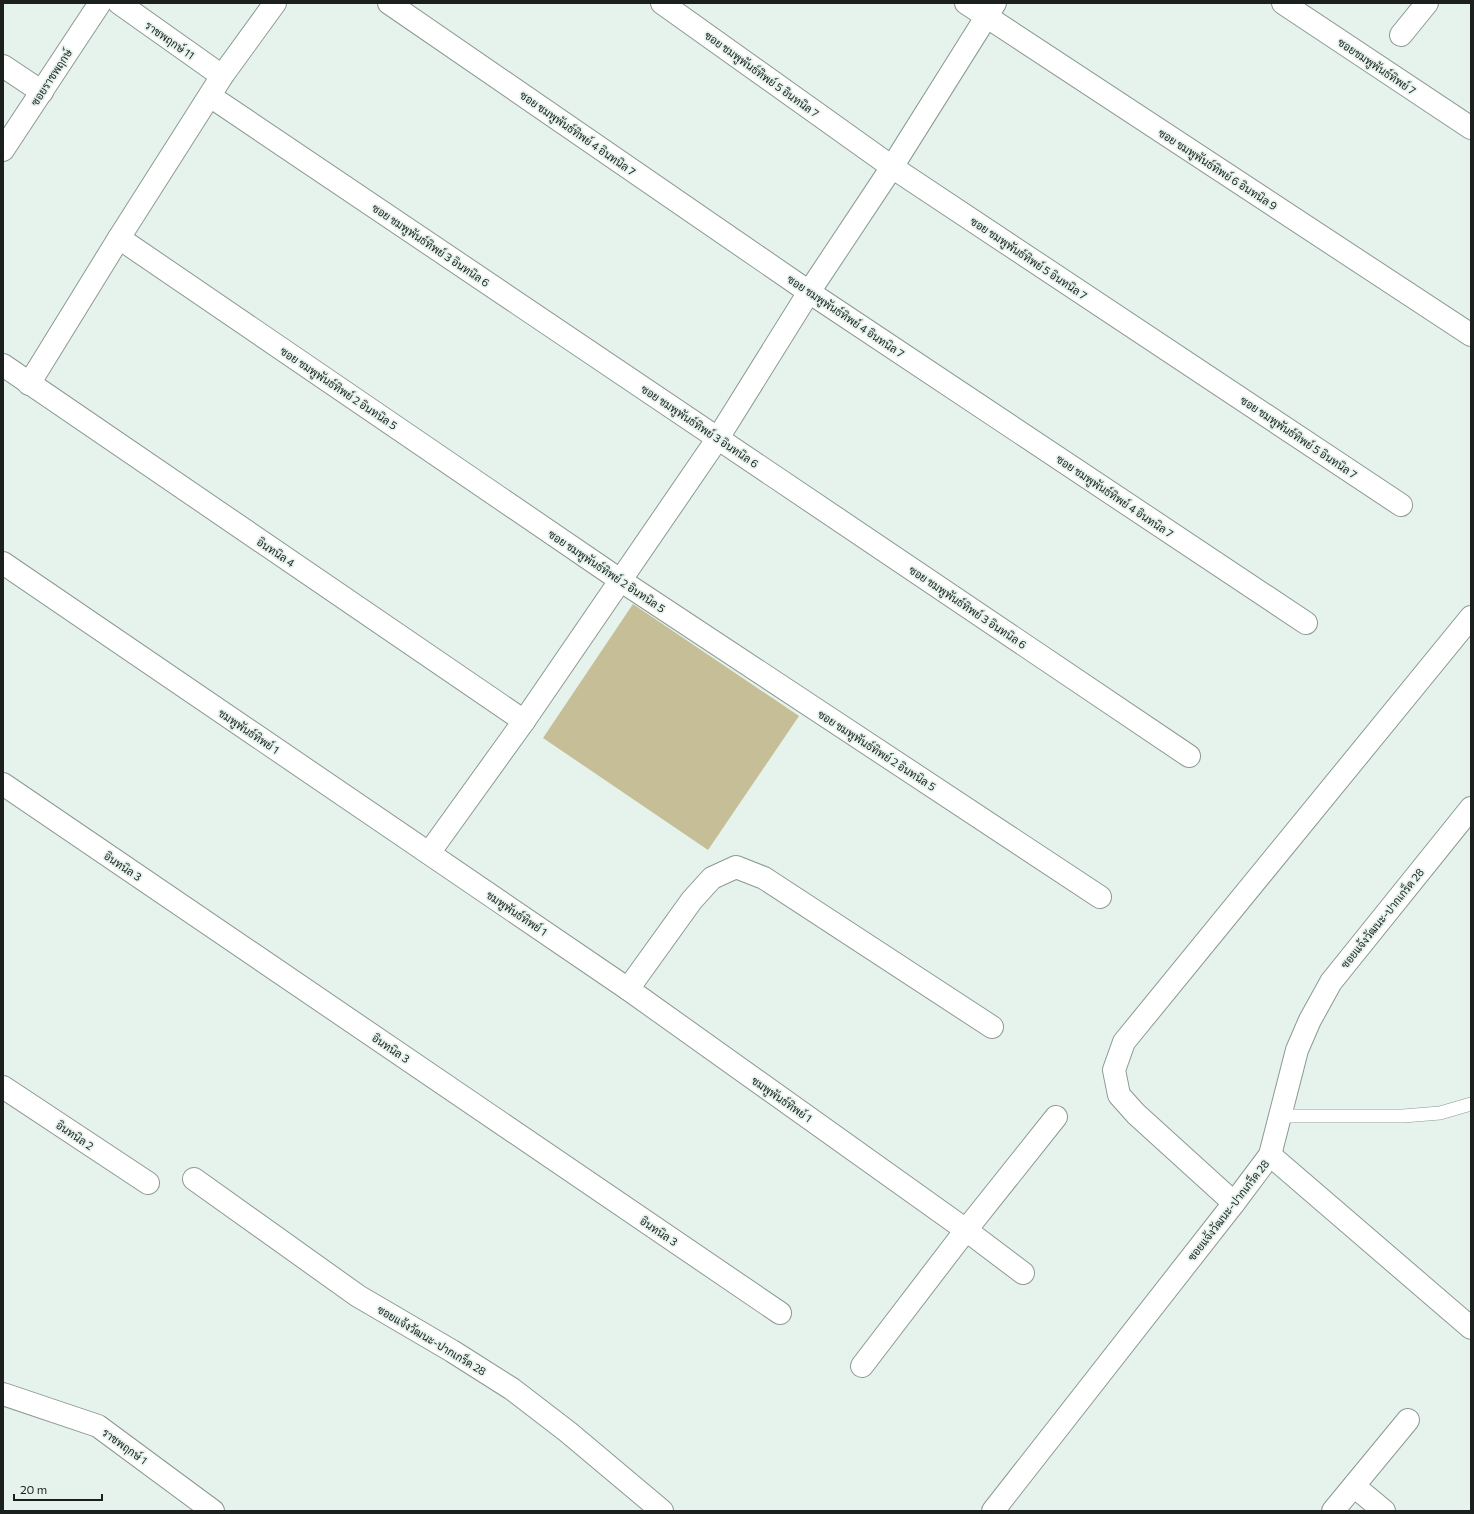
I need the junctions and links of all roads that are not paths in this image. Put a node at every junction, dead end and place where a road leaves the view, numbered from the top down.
1 (100, 3) edge
2 (119, 3) edge
3 (275, 3) edge
4 (389, 3) edge
5 (662, 3) edge
6 (966, 3) edge
7 (1283, 3) edge
8 (1427, 3) edge
9 (991, 10) edge
10 (1401, 35) dead end
11 (3, 66) edge
12 (222, 76) junction
13 (42, 92) junction
14 (210, 96) junction
15 (1471, 128) edge
16 (3, 150) edge
17 (892, 167) junction
18 (119, 238) junction
19 (809, 292) junction
20 (1471, 334) edge
21 (3, 365) edge
22 (29, 384) junction
23 (718, 438) junction
24 (1401, 505) dead end
25 (3, 563) edge
26 (620, 580) junction
27 (1471, 617) edge
28 (1306, 623) dead end
29 (524, 721) junction
30 (1189, 756) dead end
31 (3, 784) edge
32 (1471, 808) edge
33 (429, 853) junction
34 (1100, 897) dead end
35 (628, 989) junction
36 (992, 1027) dead end
37 (3, 1087) edge
38 (1471, 1104) edge
39 (1280, 1116) junction
40 (1056, 1117) dead end
41 (1270, 1155) junction
42 (194, 1178) dead end
43 (148, 1183) dead end
44 (1234, 1203) junction
45 (966, 1230) junction
46 (1023, 1273) dead end
47 (780, 1313) dead end
48 (1471, 1328) edge
49 (862, 1366) dead end
50 (3, 1394) edge
51 (1408, 1420) dead end
52 (1354, 1486) junction
53 (213, 1511) edge
54 (662, 1511) edge
55 (993, 1511) edge
56 (1334, 1511) edge
57 (1384, 1511) edge

1 - 13 street, ซอยราชพฤกษ์
2 - 12 street, ราชพฤกษ์ 11
3 - 12 street
4 - 19 street, ซอย ชมพูพันธ์ทิพย์ 4 อินทนิล 7
5 - 17 street, ซอย ชมพูพันธ์ทิพย์ 5 อินทนิล 7
6 - 9 street, ซอย ชมพูพันธ์ทิพย์ 6 อินทนิล 9
7 - 15 street, ซอยชมพูพันธ์ทิพย์ 7
8 - 10 street
9 - 17 street
9 - 20 street, ซอย ชมพูพันธ์ทิพย์ 6 อินทนิล 9
11 - 13 street
12 - 14 street
13 - 16 street, ซอยราชพฤกษ์
14 - 18 street
14 - 23 street, ซอย ชมพูพันธ์ทิพย์ 3 อินทนิล 6
17 - 19 street
17 - 24 street, ซอย ชมพูพันธ์ทิพย์ 5 อินทนิล 7
18 - 22 street
18 - 26 street, ซอย ชมพูพันธ์ทิพย์ 2 อินทนิล 5
19 - 23 street
19 - 28 street, ซอย ชมพูพันธ์ทิพย์ 4 อินทนิล 7
21 - 22 street, อินทนิล 4
22 - 29 street, อินทนิล 4
23 - 26 street
23 - 30 street, ซอย ชมพูพันธ์ทิพย์ 3 อินทนิล 6
25 - 33 street, ชมพูพันธ์ทิพย์ 1
26 - 29 street
26 - 34 street, ซอย ชมพูพันธ์ทิพย์ 2 อินทนิล 5
27 - 44 street
29 - 33 street
31 - 47 street, อินทนิล 3
32 - 39 street, ซอยแจ้งวัฒนะ-ปากเกร็ด 28
33 - 35 street, ชมพูพันธ์ทิพย์ 1
35 - 36 street
35 - 45 street, ชมพูพันธ์ทิพย์ 1
37 - 43 street, อินทนิล 2
38 - 39 lane
39 - 41 street, ซอยแจ้งวัฒนะ-ปากเกร็ด 28
40 - 45 street
41 - 44 street, ซอยแจ้งวัฒนะ-ปากเกร็ด 28
41 - 48 street
42 - 54 street, ซอยแจ้งวัฒนะ-ปากเกร็ด 28
44 - 55 street, ซอยแจ้งวัฒนะ-ปากเกร็ด 28
45 - 46 street, ชมพูพันธ์ทิพย์ 1
45 - 49 street
50 - 53 street, ราชพฤกษ์ 1
51 - 52 street
52 - 56 street
52 - 57 street

